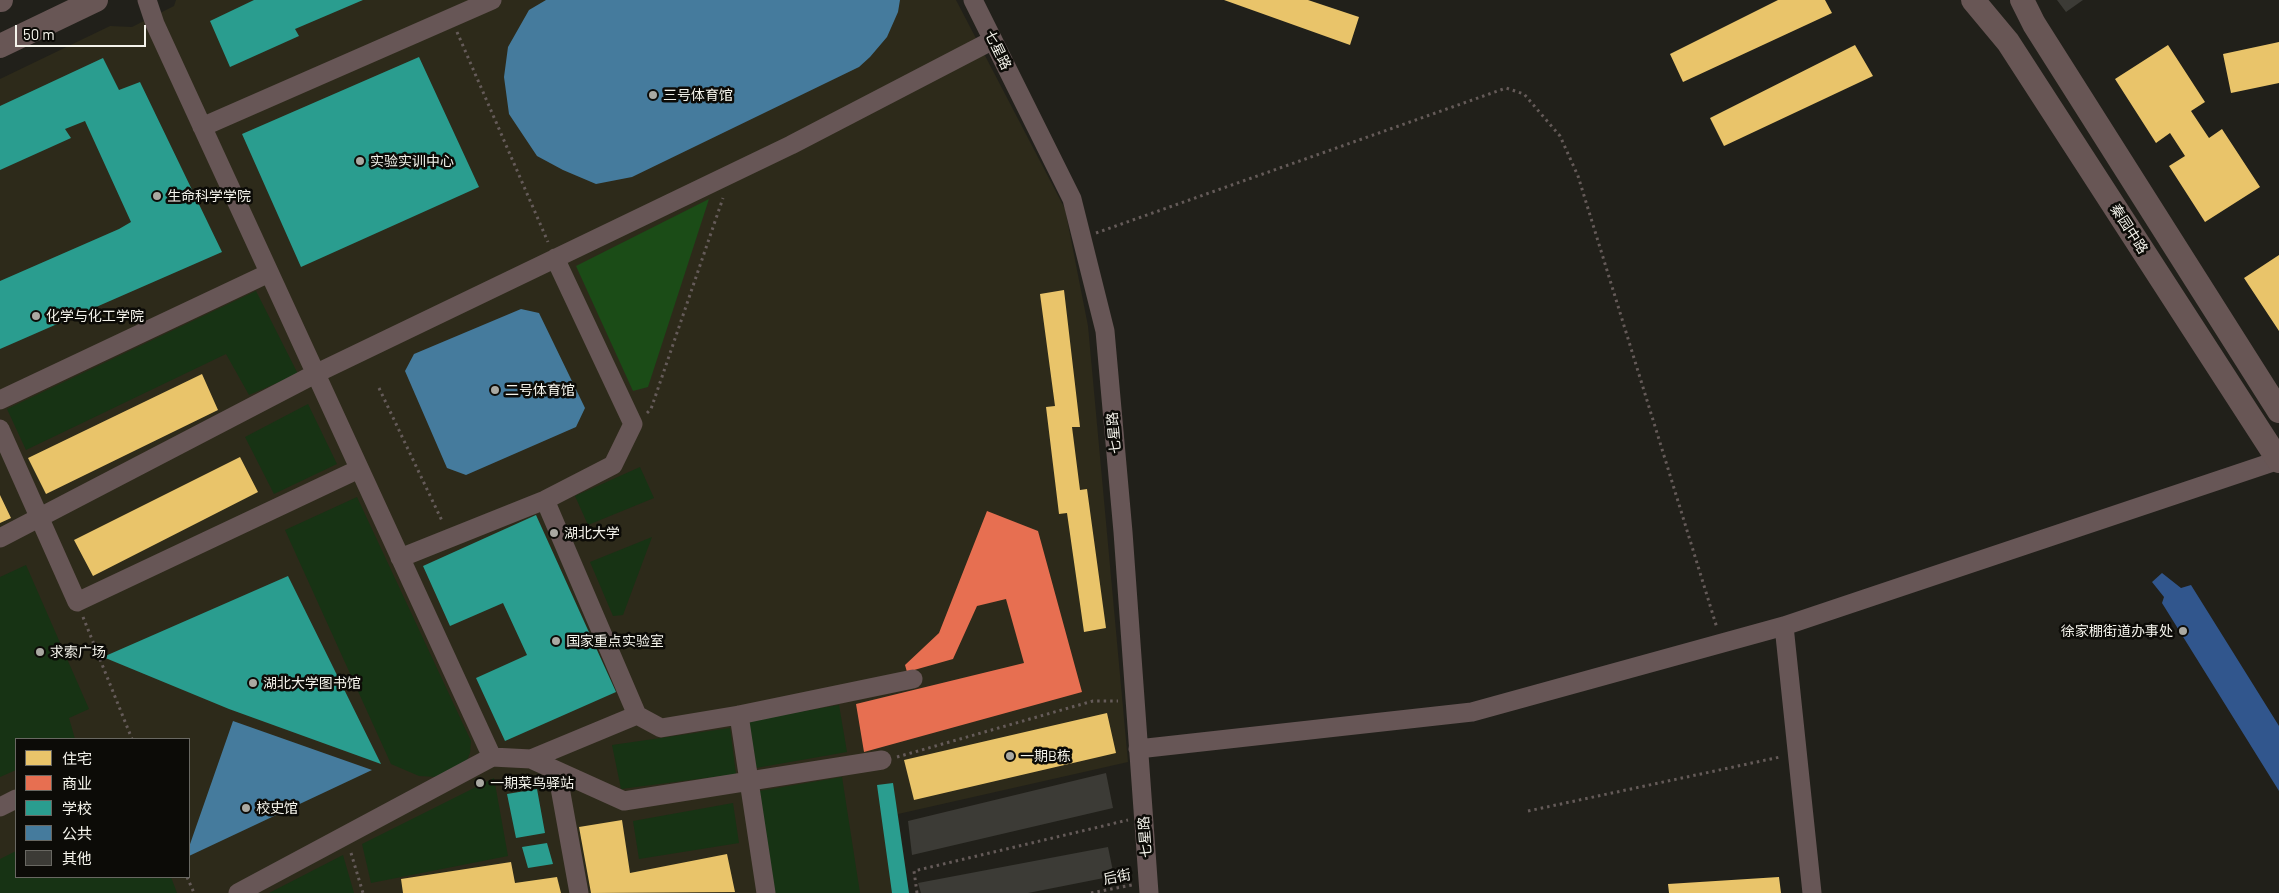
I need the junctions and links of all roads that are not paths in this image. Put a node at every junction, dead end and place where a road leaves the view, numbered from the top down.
1 (96, 0) edge
2 (147, 0) edge
3 (492, 0) edge
4 (974, 0) edge
5 (1973, 0) edge
6 (1980, 0) edge
7 (2020, 0) edge
8 (993, 40) junction
9 (2008, 42) junction
10 (0, 46) edge
11 (202, 127) junction
12 (555, 258) junction
13 (269, 273) junction
14 (315, 374) junction
15 (0, 400) edge
16 (2279, 412) edge
17 (0, 429) edge
18 (4, 450) edge
19 (2279, 460) edge
20 (359, 469) junction
21 (545, 500) junction
22 (41, 517) junction
23 (0, 538) edge
24 (400, 558) junction
25 (1784, 626) junction
26 (913, 679) dead end
27 (637, 715) junction
28 (739, 715) junction
29 (1138, 749) junction
30 (492, 757) junction
31 (530, 759) junction
32 (882, 760) road end
33 (557, 771) junction
34 (749, 781) junction
35 (15, 800) edge
36 (0, 807) edge
37 (1148, 888) edge
38 (238, 893) edge
39 (579, 893) edge
40 (766, 893) edge
41 (1812, 893) edge

1 - 10 main road
2 - 11 street
3 - 11 street
4 - 8 street, 七星路
5 - 9 main road, 秦园中路
6 - 9 main road
7 - 16 main road, 秦园中路
8 - 12 street
8 - 29 street, 七星路
9 - 19 main road, 秦园中路
11 - 13 street
12 - 14 street
12 - 21 street
13 - 14 street
13 - 15 street
14 - 20 street
14 - 22 street
17 - 18 street
18 - 22 street
19 - 25 street
20 - 22 street
20 - 24 street
21 - 24 street
21 - 27 street
22 - 23 street
24 - 30 street
25 - 29 street
25 - 41 street
26 - 28 street
27 - 28 street
27 - 31 street
28 - 34 street
29 - 37 street, 七星路
30 - 31 street
30 - 38 street
31 - 33 street
32 - 34 street
33 - 34 street
33 - 39 street
34 - 40 street
35 - 36 street

